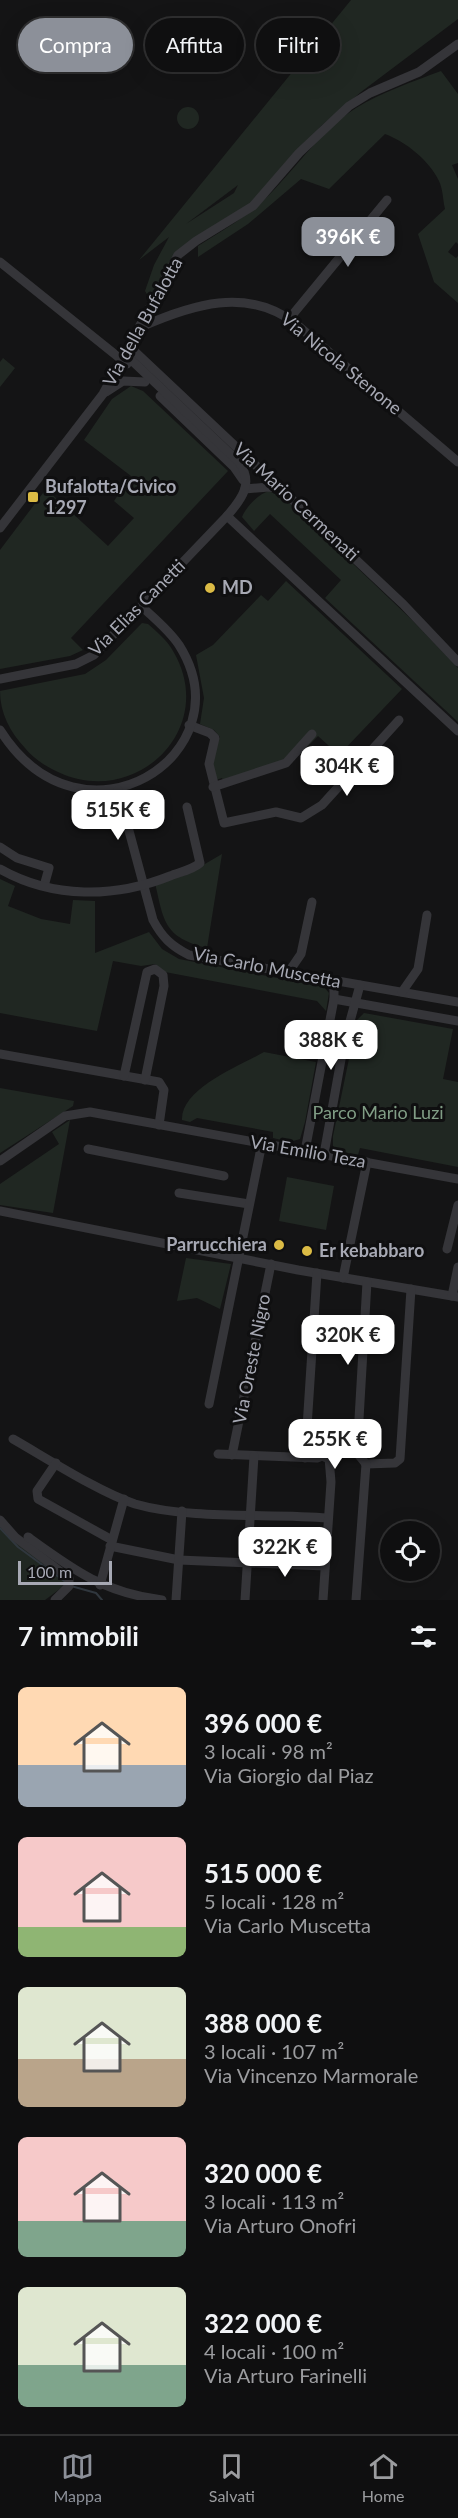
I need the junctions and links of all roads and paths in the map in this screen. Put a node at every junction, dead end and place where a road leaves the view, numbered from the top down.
1 (458, 44) edge
2 (387, 200) dead end
3 (0, 262) edge
4 (289, 319) junction
5 (141, 327) junction
6 (126, 354) junction
7 (145, 382) junction
8 (103, 394) junction
9 (201, 431) junction
10 (458, 462) edge
11 (241, 464) junction
12 (257, 465) junction
13 (266, 473) junction
14 (258, 487) junction
15 (245, 489) junction
16 (282, 489) junction
17 (227, 516) junction
18 (0, 528) edge
19 (141, 606) junction
20 (458, 662) edge
21 (0, 679) edge
22 (399, 720) dead end
23 (189, 725) junction
24 (0, 730) edge
25 (458, 730) edge
26 (312, 734) dead end
27 (213, 787) junction
28 (118, 790) junction
29 (187, 807) dead end
30 (0, 847) edge
31 (0, 869) edge
32 (44, 886) junction
33 (144, 886) junction
34 (312, 902) dead end
35 (427, 915) dead end
36 (288, 973) junction
37 (328, 980) junction
38 (347, 983) junction
39 (360, 985) junction
40 (402, 992) junction
41 (334, 999) junction
42 (458, 1002) edge
43 (354, 1003) junction
44 (458, 1021) edge
45 (327, 1042) junction
46 (344, 1047) junction
47 (0, 1054) edge
48 (124, 1076) junction
49 (145, 1080) junction
50 (317, 1088) junction
51 (335, 1092) junction
52 (159, 1125) junction
53 (262, 1143) junction
54 (88, 1149) dead end
55 (305, 1151) junction
56 (324, 1154) junction
57 (0, 1161) edge
58 (368, 1162) junction
59 (224, 1176) dead end
60 (458, 1179) edge
61 (179, 1193) dead end
62 (249, 1204) junction
63 (458, 1205) edge
64 (0, 1211) edge
65 (447, 1249) dead end
66 (238, 1258) junction
67 (271, 1264) junction
68 (458, 1267) edge
69 (317, 1273) junction
70 (343, 1278) junction
71 (367, 1282) junction
72 (411, 1289) junction
73 (455, 1296) edge
74 (209, 1404) dead end
75 (13, 1439) dead end
76 (357, 1453) junction
77 (218, 1454) dead end
78 (232, 1455) junction
79 (328, 1455) junction
80 (254, 1456) junction
81 (305, 1458) junction
82 (56, 1463) junction
83 (366, 1464) junction
84 (124, 1499) junction
85 (182, 1511) junction
86 (250, 1515) junction
87 (328, 1518) junction
88 (0, 1520) edge
89 (28, 1537) dead end
90 (111, 1543) junction
91 (179, 1560) junction
92 (247, 1563) junction
93 (325, 1566) junction
94 (65, 1568) junction
95 (100, 1585) junction
96 (58, 1599) edge
97 (162, 1600) edge
98 (176, 1600) edge
99 (245, 1600) edge
100 (323, 1600) edge
101 (356, 1600) edge

1 - 5 street, Via della Bufalotta
2 - 4 street
3 - 6 street
4 - 5 street, Via Nicola Stenone
4 - 10 street, Via Nicola Stenone
5 - 6 street, Via della Bufalotta
6 - 7 street
6 - 8 street, Via della Bufalotta
6 - 9 street
6 - 12 street, Via Mario Cermenati
7 - 8 street
7 - 9 street
8 - 18 street, Via della Bufalotta
9 - 11 street
9 - 15 street
11 - 12 street
11 - 15 street
12 - 13 street, Via Mario Cermenati
13 - 14 street
13 - 16 street, Via Mario Cermenati
14 - 15 street
14 - 16 street
15 - 17 street, Via Elias Canetti
16 - 20 street, Via Mario Cermenati
17 - 19 street, Via Elias Canetti
17 - 25 street
19 - 21 street, Via Elias Canetti
19 - 23 street
22 - 27 street
23 - 27 street
23 - 28 street
24 - 28 street
26 - 27 street
28 - 33 street, Via Carlo Muscetta
29 - 33 street
30 - 32 street
31 - 32 street
32 - 33 street
33 - 36 street, Via Carlo Muscetta
34 - 36 street
35 - 40 street
36 - 37 street, Via Carlo Muscetta
37 - 38 street, Via Carlo Muscetta
37 - 41 street
38 - 39 street, Via Carlo Muscetta
38 - 41 street
38 - 43 street
39 - 40 street, Via Carlo Muscetta
39 - 43 street
40 - 42 street, Via Carlo Muscetta
41 - 43 street
41 - 45 street
43 - 44 street
43 - 46 street
45 - 46 street
45 - 50 street
46 - 51 street
47 - 48 street
48 - 49 street
48 - 49 street
49 - 52 street
50 - 51 street
50 - 55 street
51 - 56 street
52 - 53 street, Via Emilio Teza
52 - 57 street, Via Emilio Teza
53 - 55 street, Via Emilio Teza
53 - 62 street
54 - 59 street
55 - 56 street, Via Emilio Teza
56 - 58 street, Via Emilio Teza
58 - 60 street, Via Emilio Teza
58 - 70 street
61 - 62 street
62 - 66 street
63 - 65 street
64 - 66 street
66 - 67 street
66 - 74 street
67 - 69 street
67 - 78 street, Via Oreste Nigro
68 - 73 street
69 - 70 street
69 - 81 street
70 - 71 street
71 - 72 street
71 - 76 street
72 - 73 street
72 - 83 street
75 - 82 street
76 - 79 street
76 - 83 street
77 - 78 street
78 - 80 street
79 - 81 street
79 - 87 street
80 - 81 street
80 - 86 street
82 - 84 street
82 - 90 street
83 - 101 street
84 - 85 street
84 - 90 street
85 - 86 street
85 - 91 street
86 - 87 street
86 - 92 street
87 - 93 street
88 - 94 street
89 - 94 street
90 - 91 street
90 - 95 street
91 - 92 street
91 - 98 street
92 - 93 street
92 - 99 street
93 - 100 street
94 - 95 street
94 - 96 street
95 - 97 street

